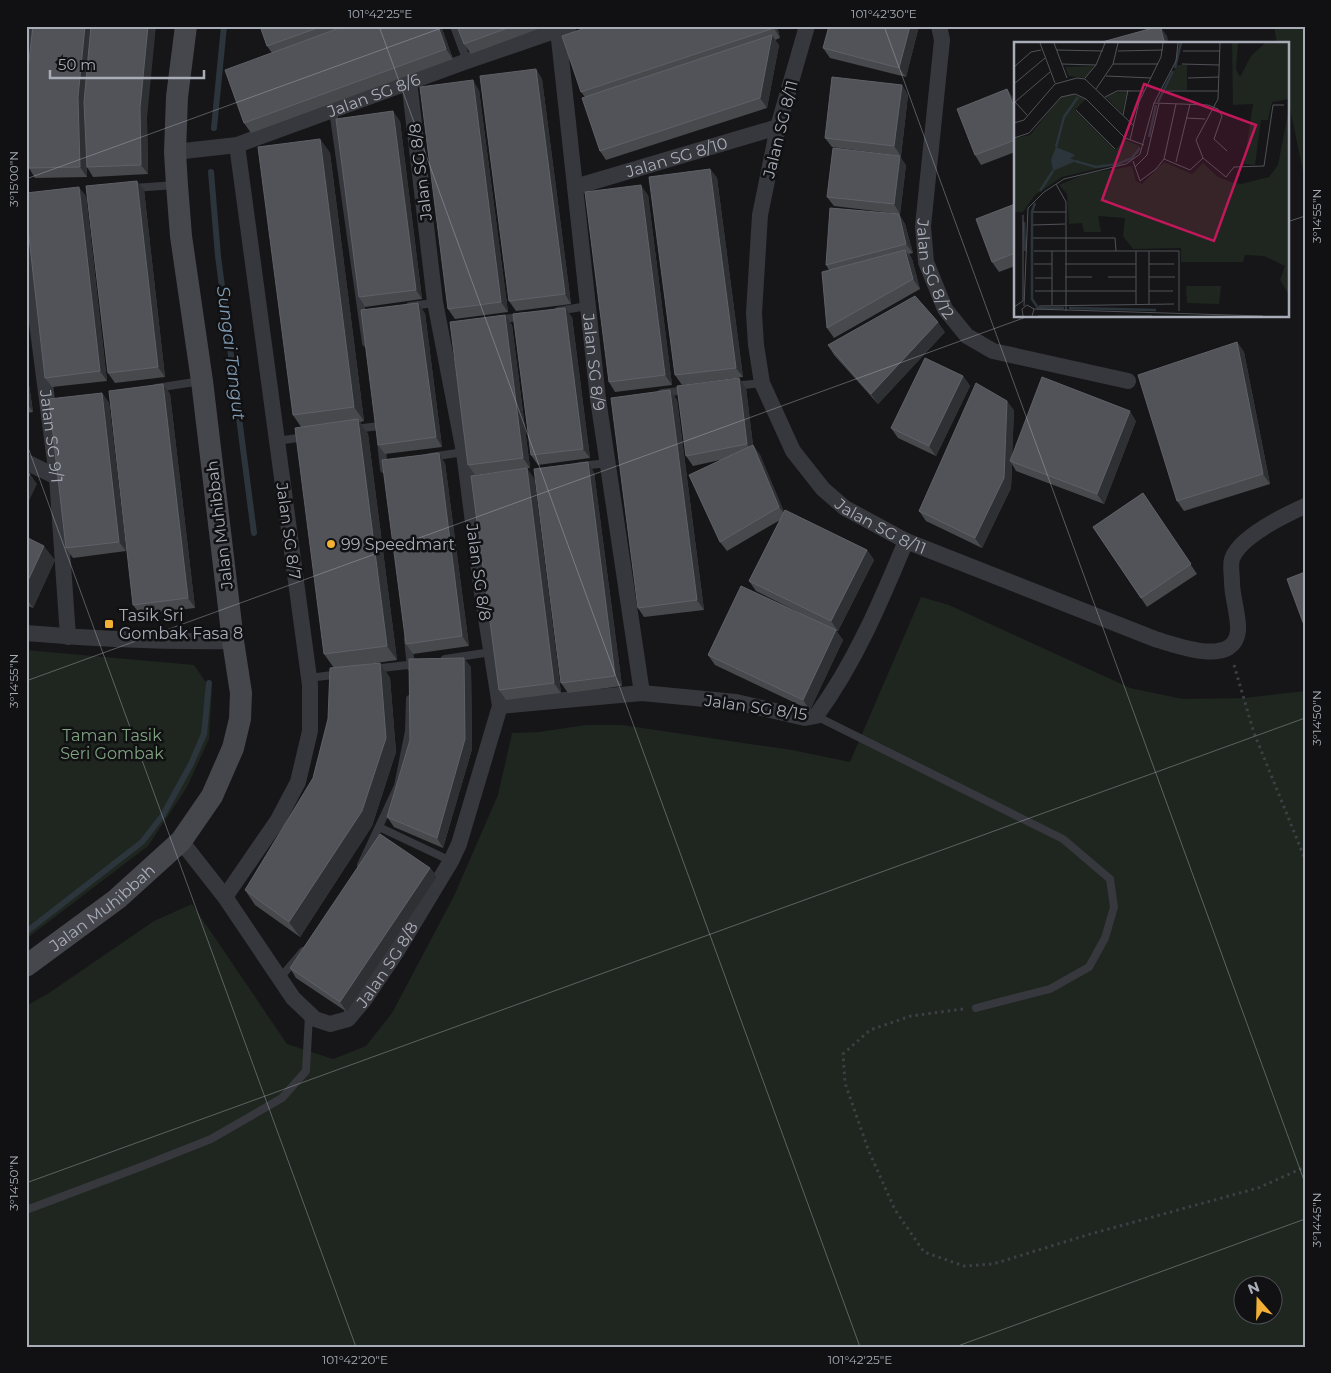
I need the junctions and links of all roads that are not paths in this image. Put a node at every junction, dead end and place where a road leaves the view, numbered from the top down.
1 (32, 26) edge
2 (186, 26) edge
3 (454, 26) edge
4 (807, 26) edge
5 (939, 26) edge
6 (564, 28) edge
7 (467, 61) junction
8 (27, 68) edge
9 (410, 81) junction
10 (26, 89) edge
11 (333, 110) junction
12 (778, 127) junction
13 (237, 144) junction
14 (175, 152) junction
15 (177, 184) junction
16 (575, 188) junction
17 (120, 190) edge
18 (26, 238) edge
19 (27, 256) edge
20 (436, 302) junction
21 (588, 306) junction
22 (398, 308) edge
23 (370, 312) edge
24 (548, 312) edge
25 (360, 313) junction
26 (528, 315) edge
27 (489, 321) edge
28 (367, 351) edge
29 (202, 381) junction
30 (1128, 381) dead end
31 (762, 383) junction
32 (724, 387) edge
33 (144, 390) edge
34 (695, 390) edge
35 (656, 394) edge
36 (378, 416) edge
37 (379, 426) junction
38 (342, 431) edge
39 (314, 436) edge
40 (277, 441) junction
41 (464, 452) junction
42 (419, 458) edge
43 (26, 462) edge
44 (392, 462) edge
45 (384, 463) junction
46 (609, 463) junction
47 (571, 467) edge
48 (385, 473) edge
49 (57, 477) junction
50 (1305, 506) edge
51 (906, 541) junction
52 (406, 626) edge
53 (26, 633) edge
54 (68, 637) junction
55 (232, 641) junction
56 (491, 652) junction
57 (438, 660) edge
58 (420, 663) edge
59 (411, 668) junction
60 (365, 671) edge
61 (346, 673) edge
62 (309, 678) junction
63 (411, 689) edge
64 (642, 693) junction
65 (500, 706) junction
66 (816, 716) junction
67 (379, 827) junction
68 (180, 841) junction
69 (451, 861) junction
70 (359, 869) edge
71 (225, 897) junction
72 (311, 941) edge
73 (26, 966) edge
74 (280, 978) junction
75 (976, 1008) road end
76 (309, 1013) junction
77 (26, 1210) edge

1 - 8 street
2 - 14 street, Jalan Muhibbah
3 - 7 lane
4 - 12 street, Jalan SG 8/11
5 - 30 street, Jalan SG 8/12
6 - 7 street, Jalan SG 8/6
6 - 16 street, Jalan SG 8/9
7 - 9 street, Jalan SG 8/6
8 - 10 street
9 - 11 street, Jalan SG 8/6
9 - 20 street, Jalan SG 8/8
11 - 13 street, Jalan SG 8/6
11 - 25 lane
12 - 16 street, Jalan SG 8/10
12 - 31 street, Jalan SG 8/11
13 - 14 street, Jalan SG 8/6
13 - 40 street, Jalan SG 8/7
14 - 15 street, Jalan Muhibbah
15 - 17 lane
15 - 29 street, Jalan Muhibbah
16 - 21 street, Jalan SG 8/9
18 - 19 street, Jalan SG 9/1
19 - 49 street, Jalan SG 9/1
20 - 22 lane
20 - 41 street, Jalan SG 8/8
21 - 24 lane
21 - 46 street, Jalan SG 8/9
23 - 25 lane
25 - 28 lane
26 - 27 lane
29 - 33 lane
29 - 55 street, Jalan Muhibbah
31 - 32 lane
31 - 51 street, Jalan SG 8/11
34 - 35 lane
36 - 37 lane
37 - 38 lane
37 - 45 lane
39 - 40 lane
40 - 62 street, Jalan SG 8/7
41 - 42 lane
41 - 56 street, Jalan SG 8/8
43 - 49 street
44 - 45 lane
45 - 48 lane
46 - 47 lane
46 - 64 street, Jalan SG 8/9
49 - 54 street, Jalan SG 9/1
50 - 51 street, Jalan SG 8/11
51 - 66 street, Jalan SG 8/15
52 - 59 lane
53 - 54 street
54 - 55 street
55 - 68 street, Jalan Muhibbah
56 - 57 lane
56 - 65 street, Jalan SG 8/8
58 - 59 lane
59 - 60 lane
61 - 62 lane
62 - 71 street, Jalan SG 8/7
63 - 67 lane
64 - 65 street, Jalan SG 8/15
64 - 66 street, Jalan SG 8/15
65 - 69 street, Jalan SG 8/8
66 - 75 lane
67 - 69 lane
67 - 70 lane
68 - 71 street
68 - 73 street, Jalan Muhibbah
69 - 76 street, Jalan SG 8/8
71 - 74 street
72 - 74 lane
74 - 76 street
76 - 77 lane

